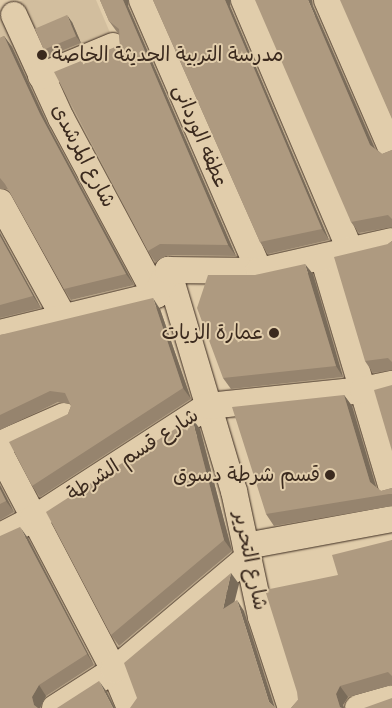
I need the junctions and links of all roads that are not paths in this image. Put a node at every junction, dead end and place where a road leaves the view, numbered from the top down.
1 (142, 0) edge
2 (244, 0) edge
3 (327, 0) edge
4 (14, 15) dead end
5 (113, 46) edge
6 (41, 76) junction
7 (392, 150) edge
8 (0, 202) edge
9 (392, 241) edge
10 (350, 250) junction
11 (323, 257) junction
12 (168, 270) junction
13 (259, 272) junction
14 (156, 295) junction
15 (63, 316) junction
16 (0, 333) edge
17 (392, 384) edge
18 (363, 390) junction
19 (208, 406) junction
20 (64, 416) edge
21 (0, 444) edge
22 (0, 453) edge
23 (392, 488) edge
24 (33, 519) junction
25 (392, 519) edge
26 (0, 536) edge
27 (247, 552) junction
28 (114, 670) junction
29 (392, 698) edge
30 (55, 708) edge
31 (130, 708) edge
32 (291, 708) edge
33 (358, 708) edge

1 - 13 street, عطفه الوردانى
2 - 10 street
3 - 7 street
4 - 6 street, شارع المرشدى
5 - 6 street
6 - 14 street, شارع المرشدى
8 - 15 street
9 - 10 street
10 - 11 street
11 - 13 street
11 - 18 street
12 - 13 street
12 - 14 street
12 - 19 street, شارع التحرير
14 - 15 street
15 - 16 street
17 - 18 street, شارع قسم الشرطة
18 - 19 street, شارع قسم الشرطة
18 - 23 street
19 - 24 street, شارع قسم الشرطة
19 - 27 street, شارع التحرير
20 - 21 street
22 - 24 street
24 - 26 street, شارع قسم الشرطة
24 - 28 street
25 - 27 street
27 - 28 street
27 - 32 street, شارع التحرير
28 - 30 street
28 - 31 street
29 - 33 street

